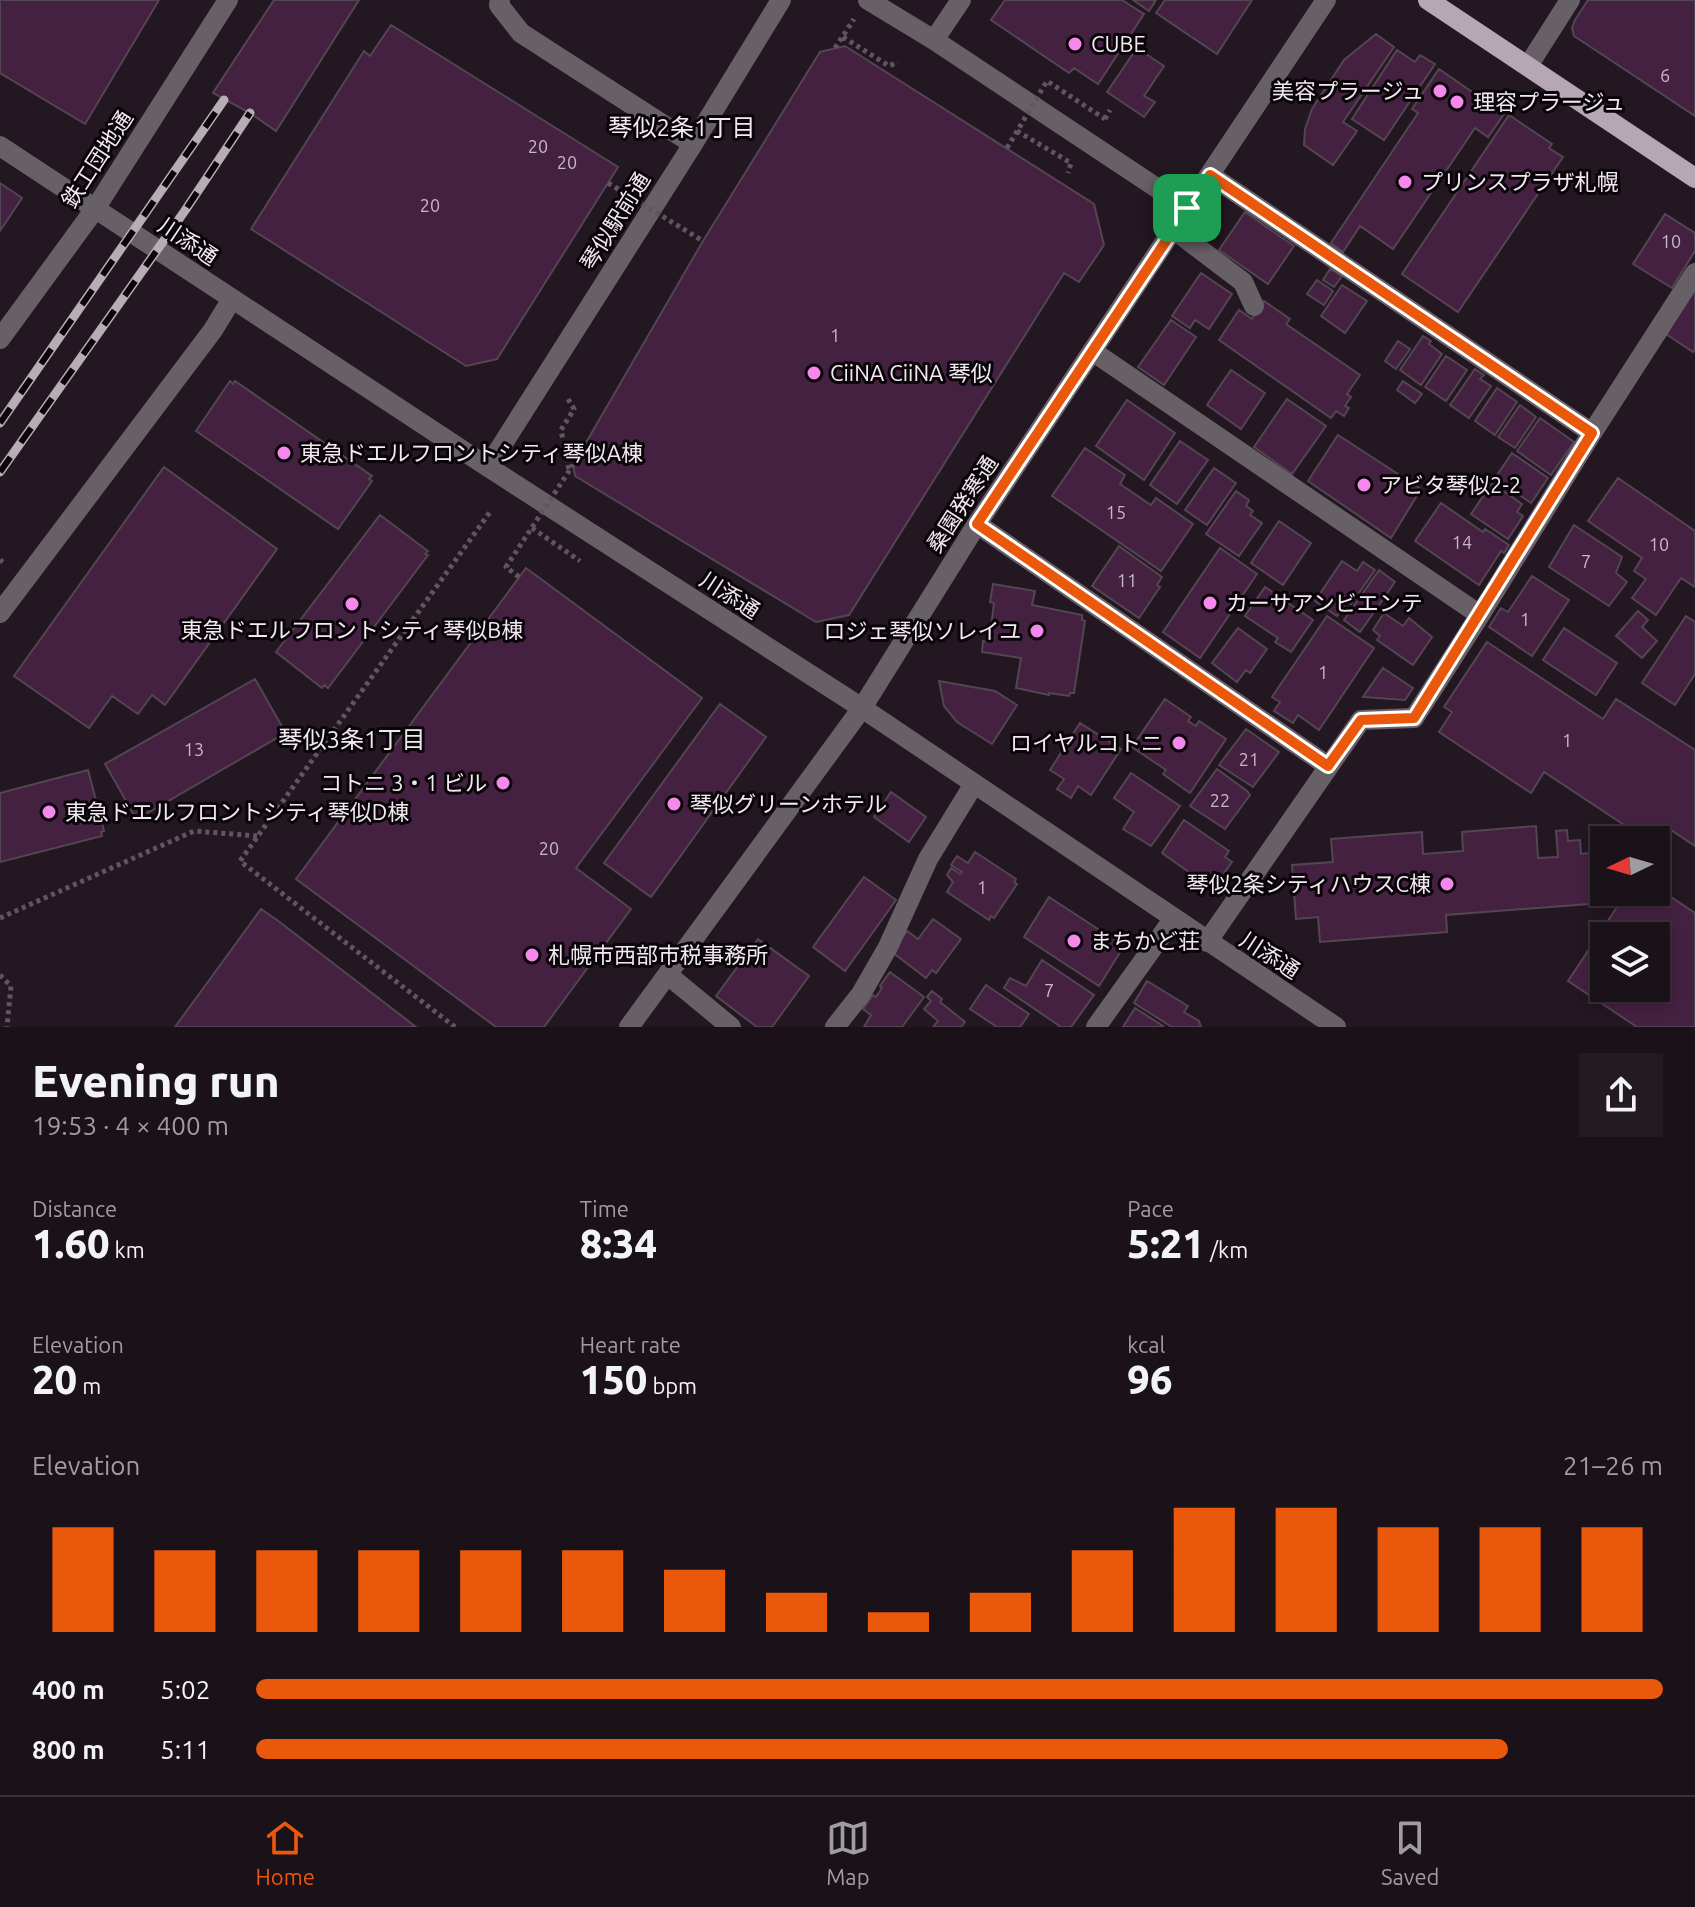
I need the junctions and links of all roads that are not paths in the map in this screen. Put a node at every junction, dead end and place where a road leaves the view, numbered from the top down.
1 (228, 0) edge
2 (500, 0) edge
3 (781, 0) edge
4 (961, 0) edge
5 (1326, 0) edge
6 (1428, 0) edge
7 (1570, 0) edge
8 (863, 6) edge
9 (934, 40) junction
10 (1528, 66) junction
11 (693, 144) junction
12 (0, 146) edge
13 (1210, 175) junction
14 (1695, 178) edge
15 (1187, 208) junction
16 (95, 209) junction
17 (1173, 229) junction
18 (1695, 273) edge
19 (232, 299) junction
20 (1254, 306) dead end
21 (0, 339) edge
22 (1092, 351) junction
23 (1592, 433) junction
24 (488, 467) junction
25 (977, 524) junction
26 (0, 613) edge
27 (1480, 615) junction
28 (862, 708) junction
29 (1328, 766) junction
30 (974, 784) junction
31 (1174, 918) junction
32 (1207, 942) junction
33 (668, 975) junction
34 (1308, 1019) edge
35 (629, 1027) edge
36 (731, 1027) edge
37 (835, 1027) edge
38 (1096, 1027) edge
39 (1336, 1027) edge

1 - 16 street, 鉄工団地通
2 - 11 street
3 - 11 street, 琴似駅前通
4 - 9 street
5 - 13 street, 桑園発寒通
6 - 10 main road
7 - 10 street
8 - 9 street
9 - 15 street
10 - 14 main road
11 - 24 street, 琴似駅前通
12 - 16 street, 川添通
13 - 15 street, 桑園発寒通
13 - 23 street
15 - 17 street, 桑園発寒通
16 - 19 street, 川添通
16 - 21 street, 鉄工団地通
17 - 20 street
17 - 22 street, 桑園発寒通
18 - 23 street
19 - 24 street, 川添通
19 - 26 street
22 - 25 street, 桑園発寒通
22 - 27 street
23 - 27 street
24 - 28 street, 川添通
25 - 28 street, 桑園発寒通
25 - 29 street
27 - 29 street
28 - 30 street, 川添通
28 - 33 street, 桑園発寒通
29 - 32 street
30 - 31 street, 川添通
30 - 37 street
31 - 32 street, 川添通
31 - 38 street
32 - 34 street, 川添通
33 - 35 street, 桑園発寒通
33 - 36 street
34 - 39 street, 川添通

